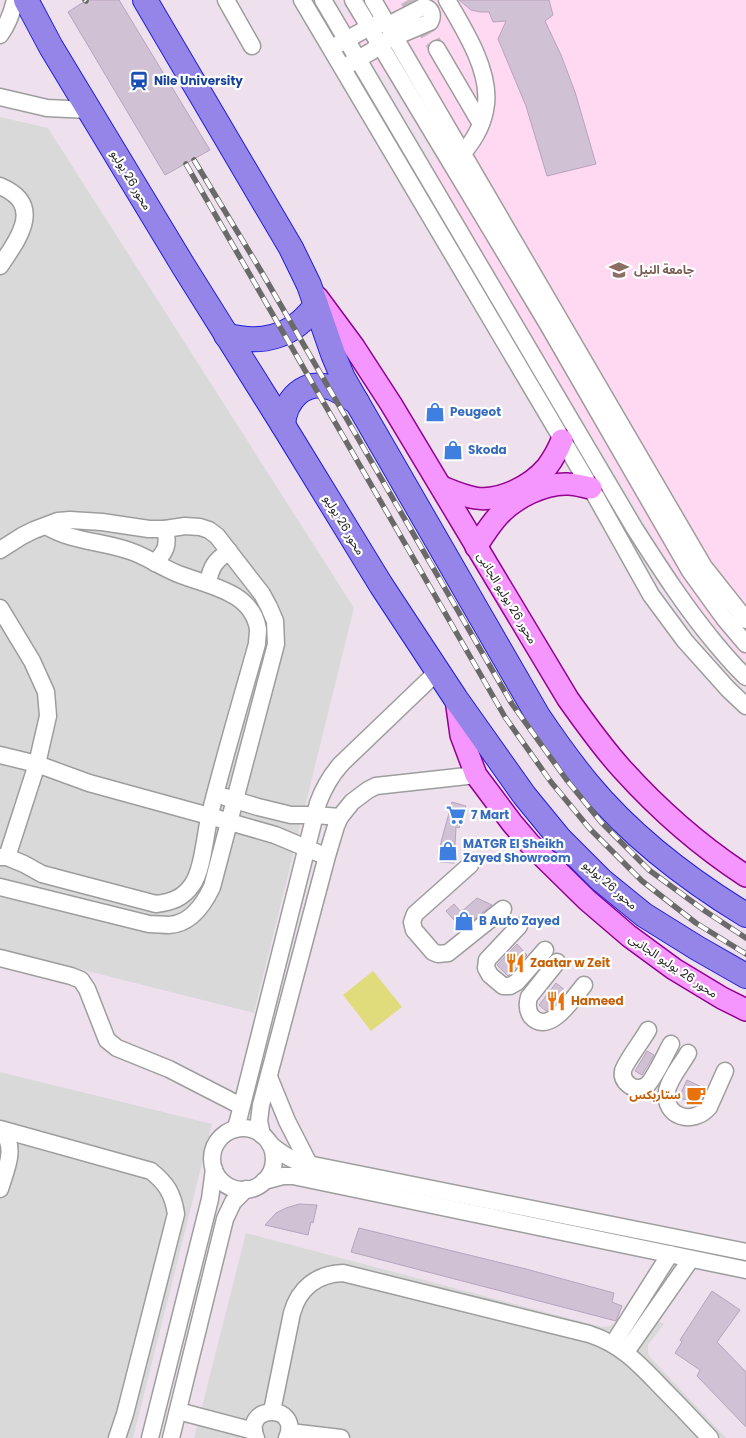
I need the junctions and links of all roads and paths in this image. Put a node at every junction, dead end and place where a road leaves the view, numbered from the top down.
1 (15, 0) edge
2 (26, 0) edge
3 (145, 0) edge
4 (226, 0) edge
5 (302, 0) edge
6 (323, 0) edge
7 (353, 0) edge
8 (374, 0) edge
9 (447, 0) edge
10 (368, 27) junction
11 (392, 31) junction
12 (0, 35) edge
13 (346, 40) junction
14 (379, 45) junction
15 (252, 46) dead end
16 (330, 49) junction
17 (437, 49) tunnel mouth
18 (357, 60) junction
19 (342, 68) junction
20 (0, 98) edge
21 (89, 110) junction
22 (481, 124) junction
23 (463, 153) junction
24 (2, 188) edge
25 (499, 230) junction
26 (20, 237) junction
27 (0, 242) edge
28 (0, 266) edge
29 (312, 295) junction
30 (226, 336) junction
31 (357, 402) junction
32 (283, 425) junction
33 (562, 440) junction
34 (442, 488) junction
35 (591, 488) junction
36 (46, 526) junction
37 (165, 529) junction
38 (476, 547) junction
39 (0, 550) edge
40 (229, 551) junction
41 (155, 563) junction
42 (208, 583) junction
43 (0, 608) edge
44 (746, 620) edge
45 (746, 644) edge
46 (437, 672) junction
47 (746, 677) edge
48 (456, 699) junction
49 (746, 706) edge
50 (0, 755) edge
51 (37, 764) junction
52 (476, 775) junction
53 (216, 794) junction
54 (235, 800) junction
55 (315, 815) junction
56 (209, 816) junction
57 (340, 818) junction
58 (229, 822) junction
59 (307, 849) junction
60 (327, 856) junction
61 (3, 857) edge
62 (470, 865) dead end
63 (42, 874) junction
64 (746, 876) edge
65 (0, 888) edge
66 (37, 897) junction
67 (503, 908) dead end
68 (746, 915) edge
69 (519, 926) dead end
70 (545, 950) dead end
71 (0, 958) edge
72 (558, 962) dead end
73 (746, 976) edge
74 (584, 984) dead end
75 (746, 1010) edge
76 (648, 1030) dead end
77 (671, 1044) dead end
78 (688, 1053) dead end
79 (725, 1071) dead end
80 (268, 1077) junction
81 (241, 1106) junction
82 (235, 1129) junction
83 (1, 1130) edge
84 (30, 1138) junction
85 (266, 1139) junction
86 (11, 1151) junction
87 (309, 1164) junction
88 (214, 1170) junction
89 (264, 1181) junction
90 (0, 1189) edge
91 (246, 1189) junction
92 (746, 1252) edge
93 (670, 1254) junction
94 (691, 1259) junction
95 (746, 1270) edge
96 (619, 1348) junction
97 (272, 1411) junction
98 (178, 1412) junction
99 (251, 1433) edge
100 (289, 1435) edge
101 (117, 1438) edge
102 (150, 1438) edge
103 (172, 1438) edge
104 (228, 1438) edge
105 (339, 1438) edge
106 (710, 1438) edge

1 - 12 street
2 - 21 highway, محور 26 يوليو
3 - 29 highway
4 - 15 street
5 - 16 street
6 - 13 street
7 - 10 street
8 - 11 street
9 - 22 street
10 - 11 street
10 - 13 street
10 - 14 street
11 - 14 street
11 - 23 street
13 - 16 street
13 - 18 street
14 - 18 street
14 - 25 street
16 - 19 street
17 - 22 street
18 - 19 street
18 - 47 street
19 - 33 street
20 - 21 street
21 - 30 highway, محور 26 يوليو
22 - 23 street
23 - 25 street
24 - 26 street
25 - 44 street
25 - 45 street
26 - 27 street
26 - 28 street
29 - 30 highway
29 - 31 highway
29 - 34 main road, محور 26 يوليو الجانبى
30 - 32 highway, محور 26 يوليو
31 - 32 highway
31 - 68 highway
32 - 46 highway, محور 26 يوليو
33 - 34 main road
33 - 35 street
34 - 38 main road, محور 26 يوليو الجانبى
35 - 38 main road
35 - 49 street
36 - 37 street
36 - 39 street
36 - 41 street
37 - 40 street
37 - 41 street
38 - 64 main road, محور 26 يوليو الجانبى
40 - 42 street
40 - 54 street
41 - 42 street
42 - 53 street
43 - 51 street
46 - 48 highway, محور 26 يوليو
46 - 55 street
48 - 52 main road, محور 26 يوليو الجانبى
48 - 73 highway, محور 26 يوليو
50 - 51 street
51 - 56 street
51 - 61 street
52 - 57 street
52 - 75 main road, محور 26 يوليو الجانبى
53 - 54 street
53 - 56 street
54 - 55 street
54 - 58 street
55 - 57 street
55 - 59 street
56 - 58 street
56 - 63 street
57 - 60 street
58 - 59 street
58 - 66 street
59 - 60 street
59 - 81 street
60 - 80 street
61 - 63 street
62 - 67 street
63 - 66 street
65 - 66 street
69 - 70 street
71 - 81 street
72 - 74 street
76 - 77 street
78 - 79 street
80 - 85 street
80 - 87 street
81 - 82 street
82 - 85 street
82 - 88 street
83 - 84 street
83 - 86 street
84 - 86 street
84 - 101 street
85 - 87 street
85 - 89 street
86 - 90 street
87 - 92 street
88 - 91 street
88 - 102 street
89 - 91 street
89 - 93 street
91 - 98 street
93 - 94 street
93 - 96 street
94 - 95 street
94 - 96 street
96 - 97 street
96 - 106 street
97 - 99 street
97 - 100 street
98 - 99 street
98 - 103 street
99 - 104 street
100 - 105 street

